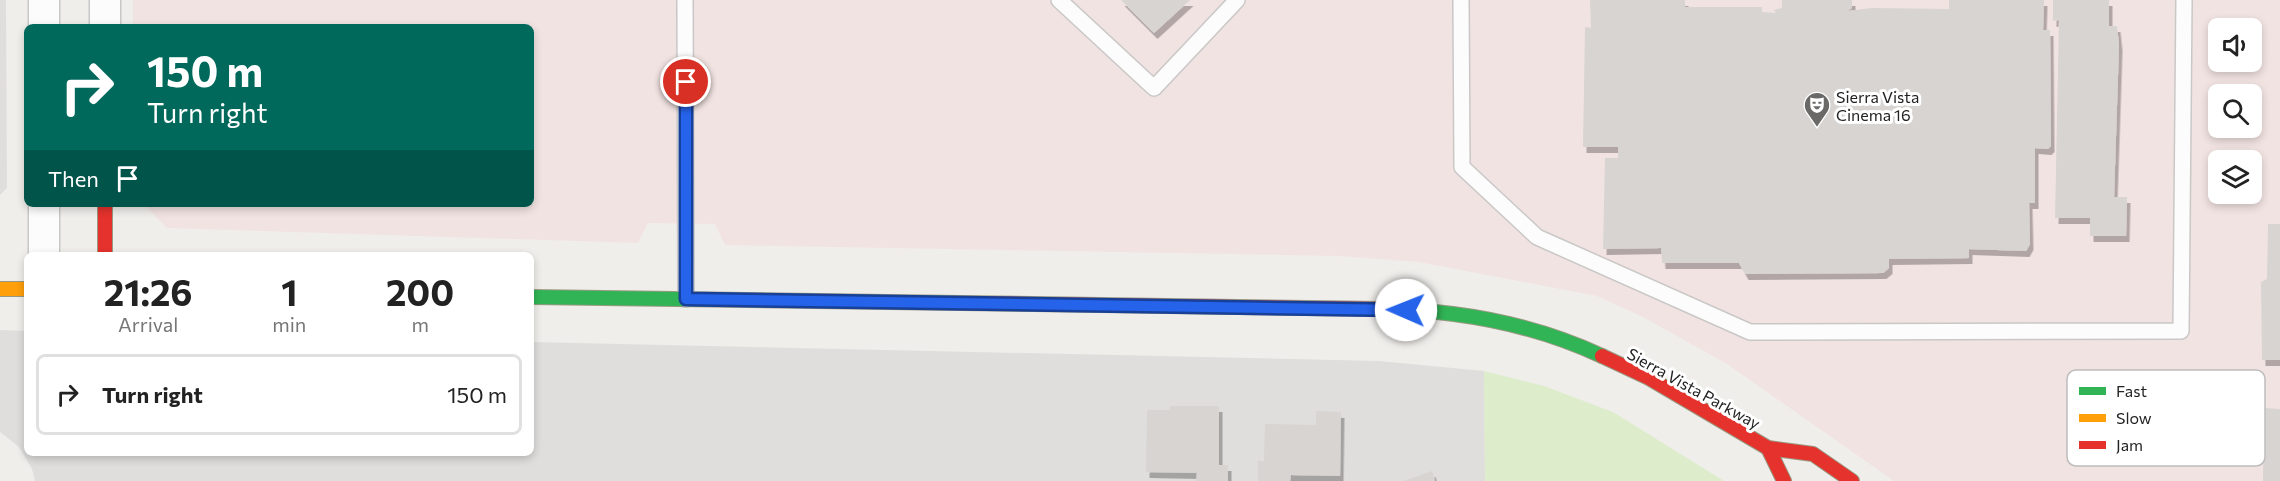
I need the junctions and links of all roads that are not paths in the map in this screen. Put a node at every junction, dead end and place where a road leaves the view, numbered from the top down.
1 (44, 0) edge
2 (105, 0) edge
3 (685, 0) edge
4 (1059, 0) edge
5 (1237, 0) edge
6 (1461, 0) edge
7 (2184, 0) edge
8 (44, 24) edge
9 (105, 24) edge
10 (44, 207) edge
11 (105, 207) edge
12 (44, 252) edge
13 (105, 252) edge
14 (0, 289) edge
15 (24, 289) edge
16 (534, 297) edge
17 (686, 299) junction
18 (1768, 448) junction
19 (1784, 481) edge
20 (1852, 481) edge

1 - 8 street
2 - 9 street
3 - 17 lane
4 - 5 lane
6 - 7 lane
10 - 12 street
11 - 13 main road
14 - 15 main road
16 - 17 main road, Sierra Vista Parkway
17 - 18 main road, Sierra Vista Parkway
18 - 19 main road, Sierra Vista Parkway
18 - 20 main road, Sierra Vista Parkway

